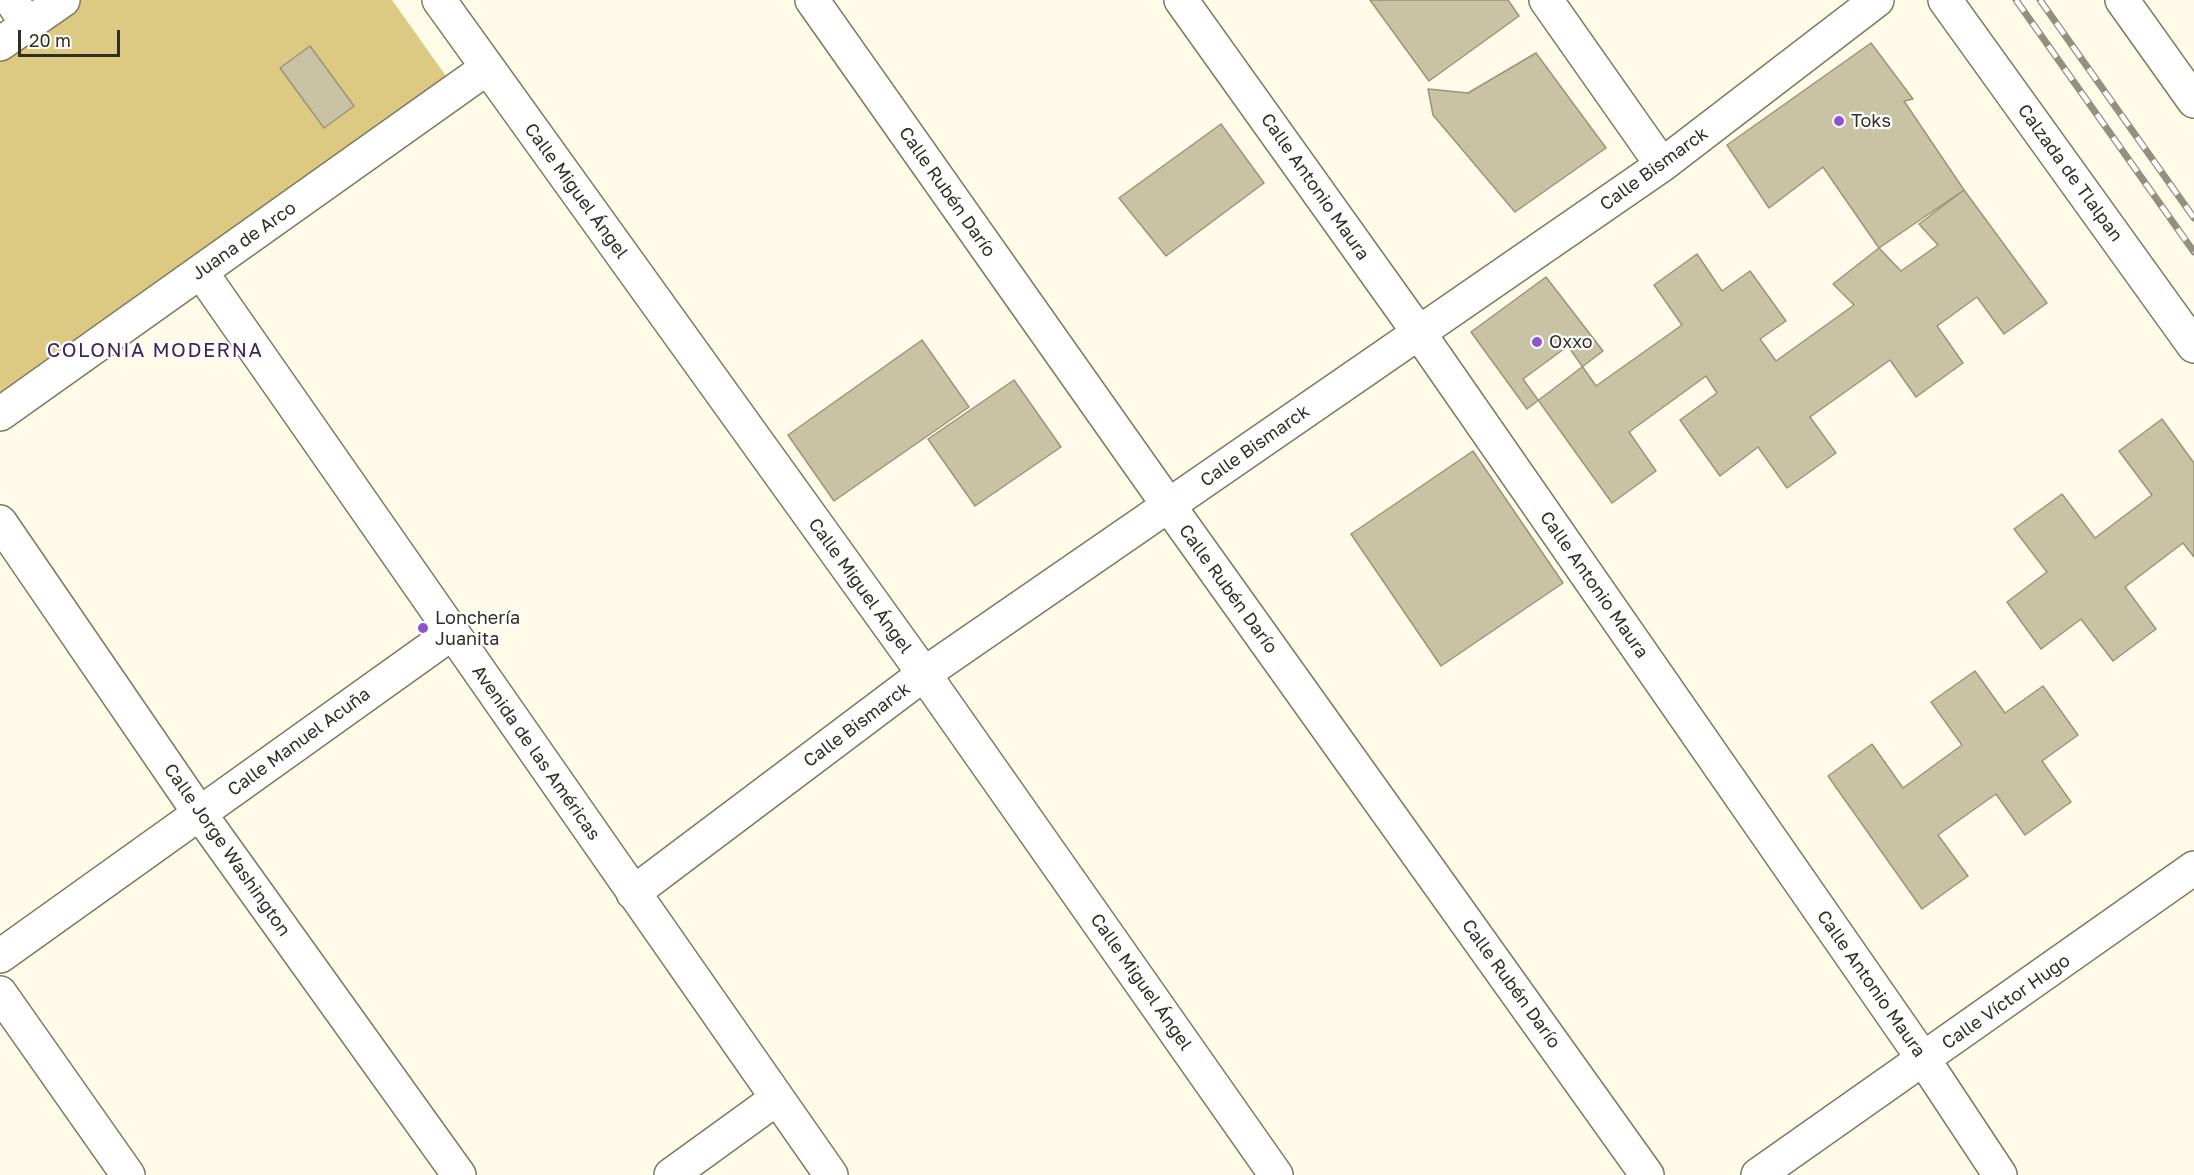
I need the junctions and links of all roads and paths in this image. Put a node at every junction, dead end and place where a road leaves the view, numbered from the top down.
1 (63, 0) edge
2 (439, 0) edge
3 (812, 0) edge
4 (1181, 0) edge
5 (1546, 0) edge
6 (1877, 0) edge
7 (1946, 0) edge
8 (2122, 0) edge
9 (19, 12) edge
10 (0, 44) edge
11 (487, 68) junction
12 (2194, 101) edge
13 (1662, 165) junction
14 (201, 272) junction
15 (1419, 333) junction
16 (2194, 346) edge
17 (0, 414) edge
18 (1169, 506) junction
19 (0, 522) edge
20 (452, 633) junction
21 (924, 674) junction
22 (200, 814) junction
23 (2194, 868) edge
24 (633, 892) junction
25 (0, 956) edge
26 (0, 993) edge
27 (1924, 1060) junction
28 (776, 1099) junction
29 (128, 1175) edge
30 (459, 1175) edge
31 (671, 1175) edge
32 (831, 1175) edge
33 (1276, 1175) edge
34 (1647, 1175) edge
35 (1758, 1175) edge
36 (2000, 1175) edge

1 - 9 main road
2 - 11 main road, Calle Miguel Ángel
3 - 18 main road, Calle Rubén Darío
4 - 15 main road, Calle Antonio Maura
5 - 13 main road
6 - 13 main road, Calle Bismarck
7 - 16 main road, Calzada de Tlalpan
8 - 12 main road
9 - 10 main road
11 - 14 main road, Juana de Arco
11 - 21 main road, Calle Miguel Ángel
13 - 15 main road, Calle Bismarck
14 - 17 main road, Juana de Arco
14 - 20 main road, Avenida de las Américas
15 - 18 main road, Calle Bismarck
15 - 27 main road, Calle Antonio Maura
18 - 21 main road, Calle Bismarck
18 - 34 main road, Calle Rubén Darío
19 - 22 main road, Calle Jorge Washington
20 - 22 main road, Calle Manuel Acuña
20 - 24 main road, Avenida de las Américas
21 - 24 main road, Calle Bismarck
21 - 33 main road, Calle Miguel Ángel
22 - 25 main road, Calle Manuel Acuña
22 - 30 main road, Calle Jorge Washington
23 - 27 main road, Calle Víctor Hugo
24 - 28 main road, Avenida de las Américas
26 - 29 main road
27 - 35 main road, Calle Víctor Hugo
27 - 36 main road, Calle Antonio Maura
28 - 31 main road
28 - 32 main road, Avenida de las Américas

